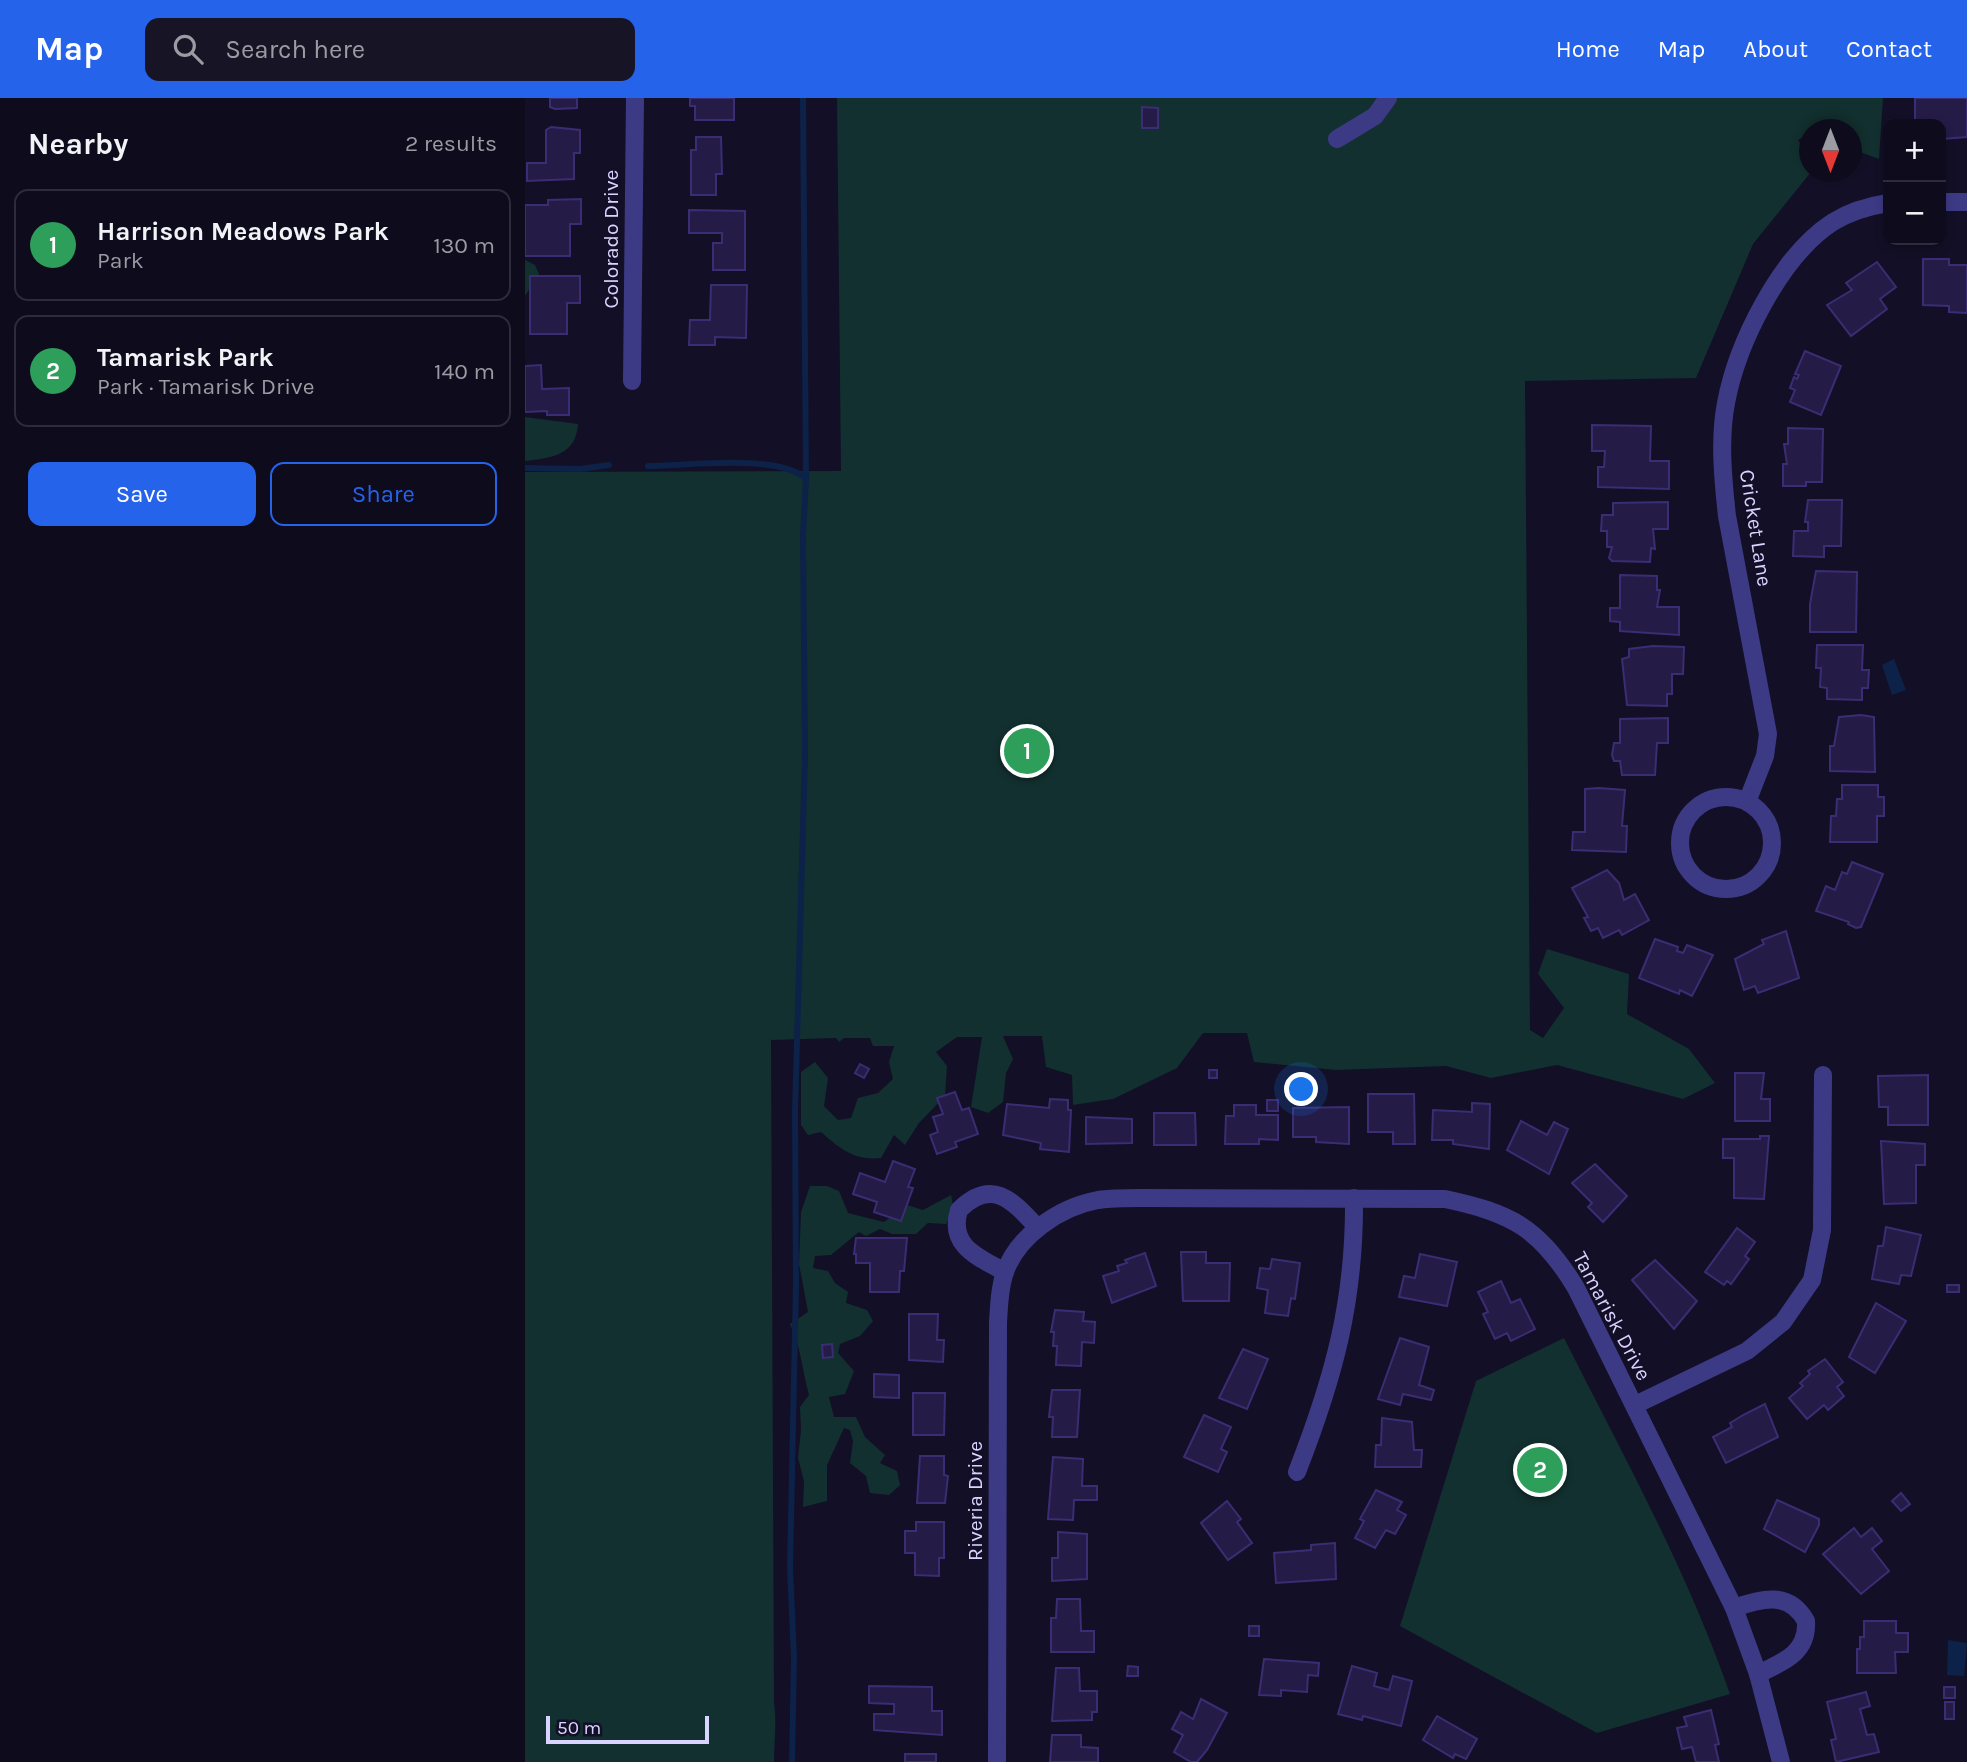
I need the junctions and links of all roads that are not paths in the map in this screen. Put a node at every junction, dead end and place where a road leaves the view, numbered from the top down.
1 (635, 98) edge
2 (1388, 98) edge
3 (1337, 139) dead end
4 (1946, 202) edge
5 (1967, 202) edge
6 (1883, 204) edge
7 (632, 381) dead end
8 (1747, 802) junction
9 (1823, 1075) dead end
10 (1354, 1198) junction
11 (1037, 1227) junction
12 (1021, 1245) joint
13 (1005, 1272) junction
14 (1635, 1405) junction
15 (1297, 1472) dead end
16 (1734, 1608) junction
17 (1758, 1674) junction
18 (997, 1762) edge
19 (1781, 1762) edge

1 - 7 street, Colorado Drive
2 - 3 street
4 - 5 street
6 - 8 street, Cricket Lane
8 - 8 street
9 - 14 street
10 - 11 street, Tamarisk Drive
10 - 14 street, Tamarisk Drive
10 - 15 street
11 - 12 street, Tamarisk Drive
11 - 13 street
12 - 13 street, Riveria Drive
13 - 18 street, Riveria Drive
14 - 16 street, Tamarisk Drive
16 - 17 street, Tamarisk Drive
16 - 17 street
17 - 19 street, Tamarisk Drive

